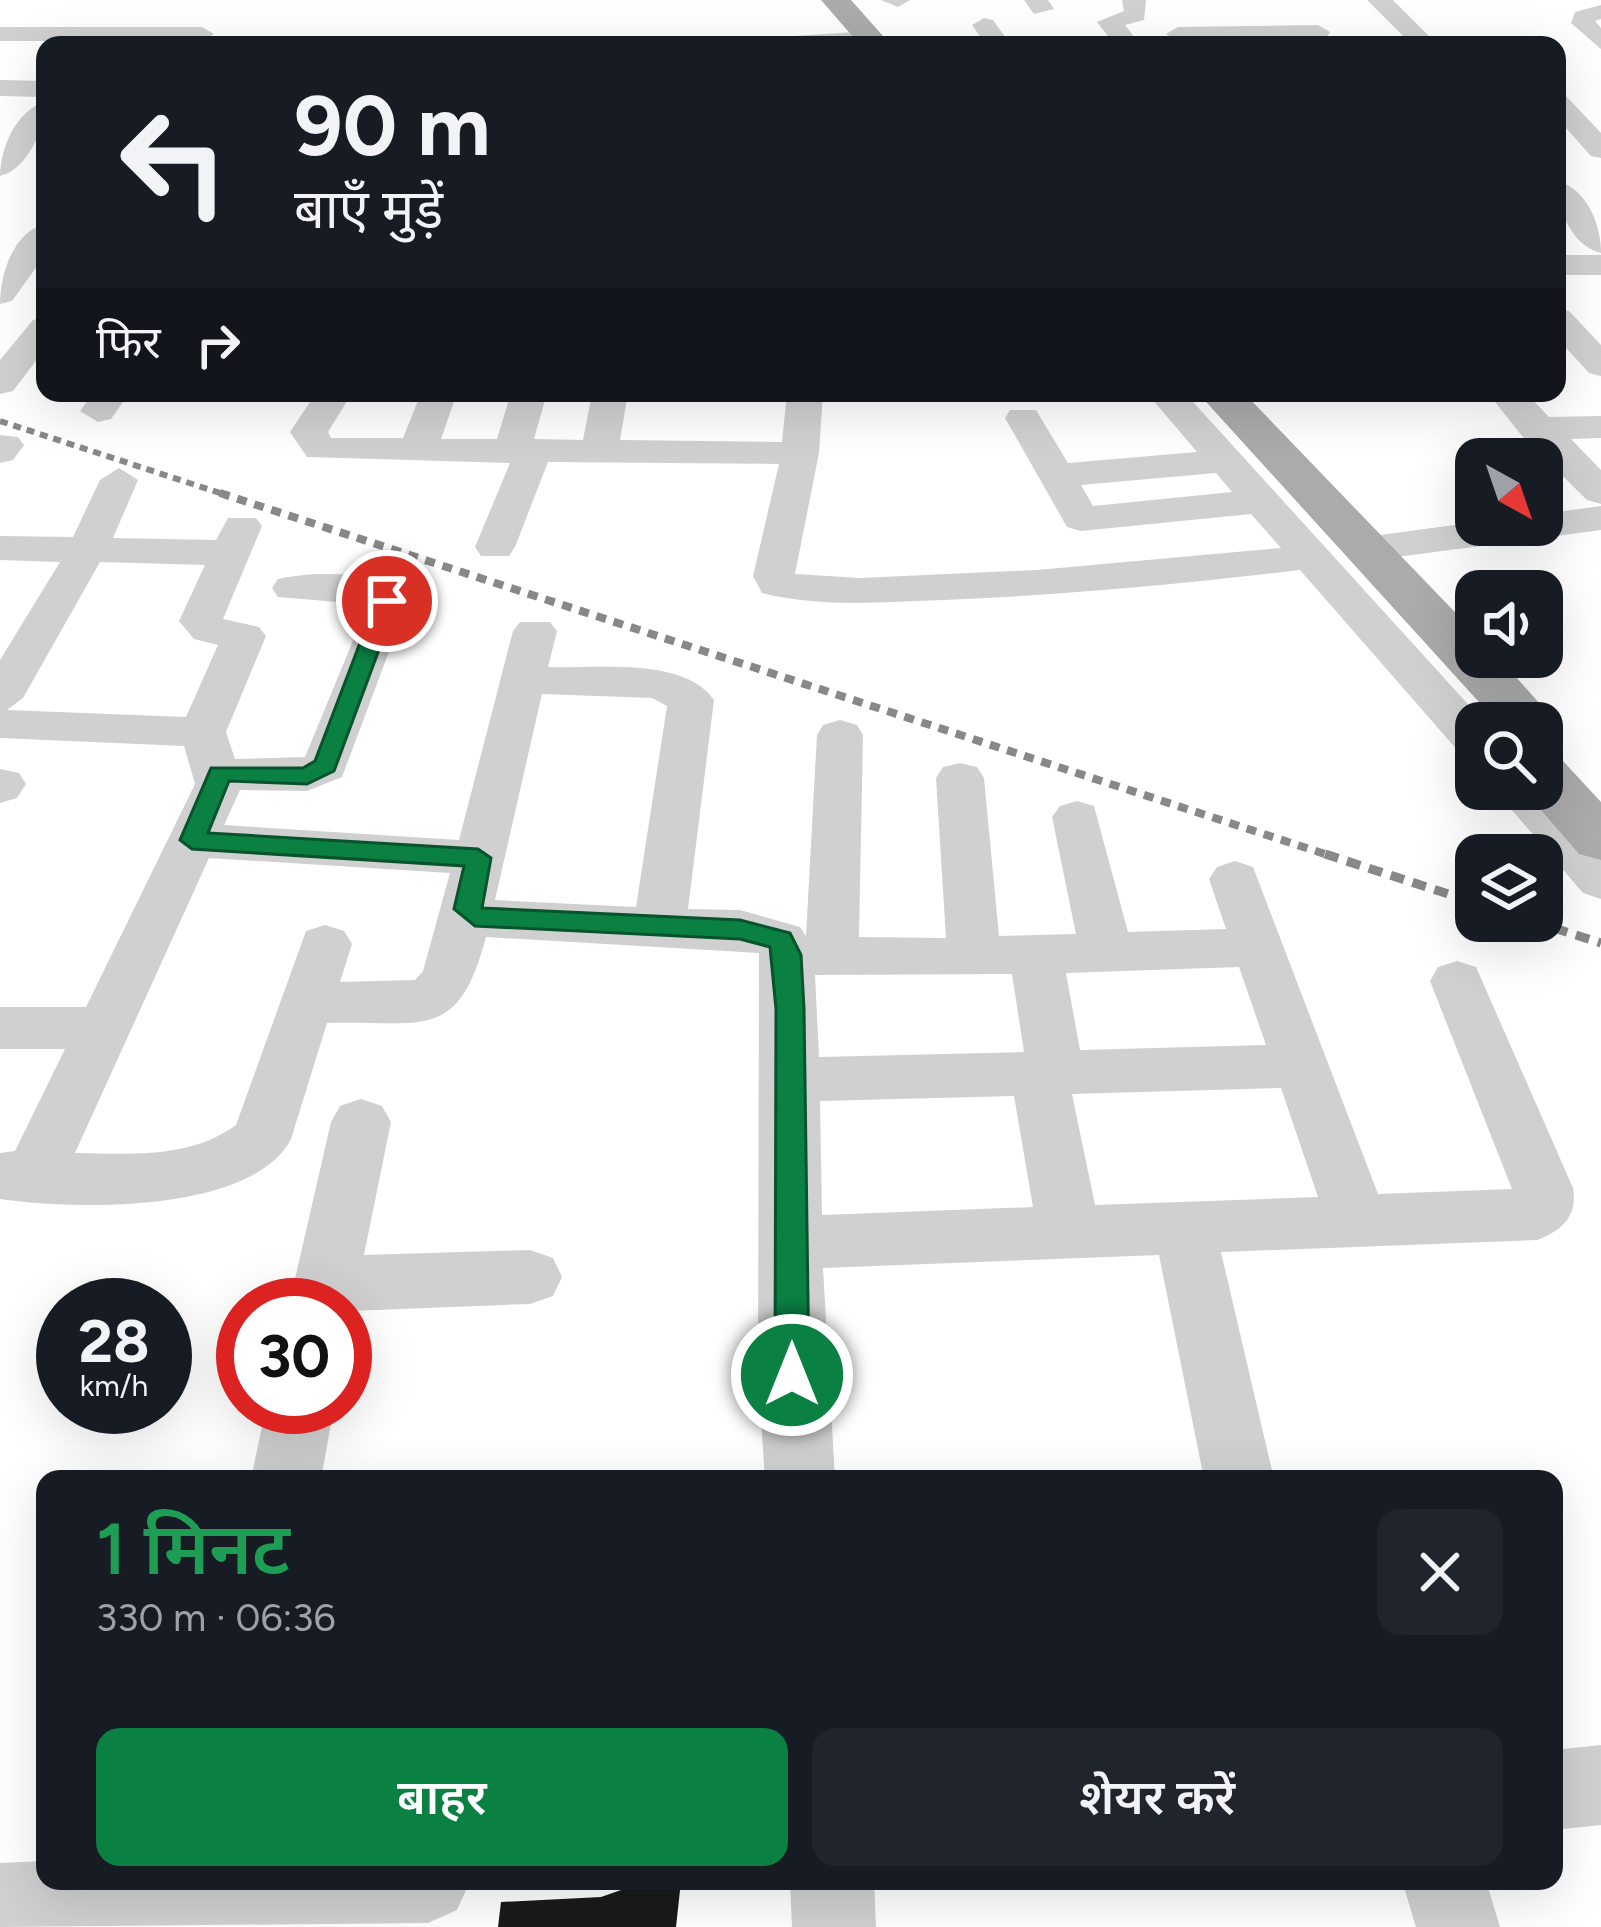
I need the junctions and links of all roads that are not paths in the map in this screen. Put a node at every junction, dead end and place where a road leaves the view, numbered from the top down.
1 (836, 0) edge
2 (1134, 0) edge
3 (1290, 0) edge
4 (1379, 0) edge
5 (1601, 12) edge
6 (2, 22) edge
7 (1181, 24) edge
8 (1248, 26) edge
9 (202, 34) dead end
10 (77, 36) edge
11 (158, 36) edge
12 (868, 36) edge
13 (1105, 36) edge
14 (1307, 36) edge
15 (1322, 36) edge
16 (1417, 36) edge
17 (1601, 43) edge
18 (0, 88) edge
19 (36, 89) edge
20 (36, 111) edge
21 (1566, 112) edge
22 (0, 113) edge
23 (22, 144) edge
24 (1601, 151) edge
25 (0, 167) edge
26 (1566, 201) edge
27 (1601, 244) edge
28 (36, 245) edge
29 (1566, 265) edge
30 (1601, 265) edge
31 (0, 294) edge
32 (0, 306) edge
33 (36, 306) edge
34 (1566, 328) edge
35 (36, 338) edge
36 (1601, 366) edge
37 (0, 382) edge
38 (328, 402) edge
39 (436, 402) edge
40 (528, 402) edge
41 (608, 402) edge
42 (804, 402) edge
43 (1174, 402) edge
44 (1204, 402) edge
45 (1228, 402) edge
46 (1513, 402) edge
47 (1023, 418) dead end
48 (1601, 427) edge
49 (1535, 428) junction
50 (417, 452) junction
51 (523, 452) junction
52 (599, 452) junction
53 (800, 454) junction
54 (1228, 461) junction
55 (1056, 476) junction
56 (119, 480) dead end
57 (1601, 492) edge
58 (1264, 501) junction
59 (1601, 518) edge
60 (495, 547) dead end
61 (0, 548) edge
62 (1366, 549) junction
63 (87, 550) junction
64 (1313, 556) junction
65 (293, 588) dead end
66 (0, 698) edge
67 (1477, 702) edge
68 (1509, 702) edge
69 (1455, 718) edge
70 (0, 724) edge
71 (840, 735) dead end
72 (212, 753) junction
73 (1563, 759) edge
74 (960, 778) dead end
75 (1563, 797) edge
76 (1601, 798) edge
77 (1537, 810) edge
78 (1077, 818) dead end
79 (192, 840) junction
80 (1601, 840) edge
81 (1235, 879) dead end
82 (1601, 881) edge
83 (473, 884) junction
84 (659, 927) junction
85 (325, 944) dead end
86 (1257, 947) junction
87 (1106, 952) junction
88 (1036, 955) junction
89 (809, 956) junction
90 (974, 956) junction
91 (1457, 981) dead end
92 (306, 1003) junction
93 (0, 1028) edge
94 (104, 1028) junction
95 (1300, 1066) junction
96 (1047, 1072) junction
97 (790, 1080) junction
98 (361, 1122) dead end
99 (17, 1176) edge
100 (1358, 1224) junction
101 (1185, 1230) junction
102 (1069, 1233) junction
103 (791, 1243) junction
104 (530, 1277) dead end
105 (327, 1278) edge
106 (372, 1290) edge
107 (295, 1434) edge
108 (288, 1470) edge
109 (799, 1470) edge
110 (1237, 1470) edge
111 (1601, 1785) edge
112 (1563, 1789) edge
113 (322, 1890) edge
114 (832, 1890) edge
115 (1447, 1890) edge
116 (204, 1900) edge
117 (0, 1905) edge
118 (834, 1927) edge
119 (1458, 1927) edge

1 - 12 main road
2 - 13 street
3 - 15 street
4 - 16 street
5 - 17 street
6 - 10 street
7 - 8 street
8 - 14 street
9 - 11 street
18 - 19 street
20 - 22 street
21 - 24 street
23 - 25 street
26 - 27 street
28 - 31 street
29 - 30 street
32 - 33 street
34 - 36 street
35 - 37 street
38 - 50 street
39 - 50 street
40 - 51 street
41 - 52 street
42 - 53 street
43 - 54 street
44 - 67 main road
45 - 62 main road
46 - 49 street
47 - 55 street
48 - 49 street
49 - 57 street
50 - 51 street
51 - 52 street
51 - 60 street
52 - 53 street
53 - 64 street
54 - 55 street
54 - 58 street
55 - 58 street
56 - 63 street
58 - 64 street
59 - 62 street
61 - 63 street
62 - 68 main road
63 - 66 street
63 - 72 street
64 - 69 street
65 - 72 street
70 - 72 street
71 - 89 street
72 - 79 street
73 - 76 main road
74 - 90 street
75 - 80 main road
77 - 82 street
78 - 87 street
79 - 83 street
79 - 94 street
81 - 86 street
83 - 84 street
83 - 84 street
83 - 92 street
84 - 89 street
85 - 92 street
86 - 87 street
86 - 95 street
87 - 88 street
88 - 90 street
88 - 96 street
89 - 90 street
89 - 97 street
91 - 100 street
92 - 99 street
93 - 94 street
94 - 99 street
95 - 96 street
95 - 100 street
96 - 97 street
96 - 102 street
97 - 103 street
98 - 105 street
100 - 101 street
101 - 102 street
101 - 110 street
102 - 103 street
103 - 109 street
104 - 106 street
107 - 108 street
111 - 112 street
113 - 116 street
114 - 118 street
115 - 119 street
116 - 117 street

